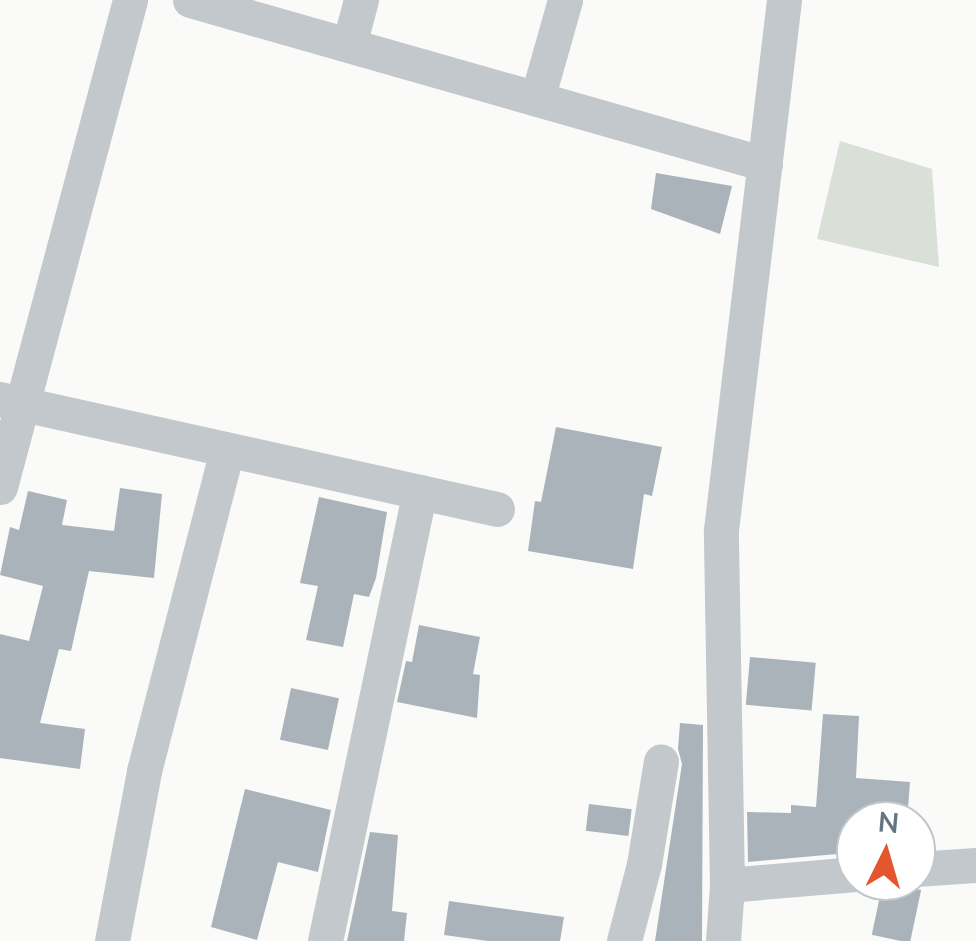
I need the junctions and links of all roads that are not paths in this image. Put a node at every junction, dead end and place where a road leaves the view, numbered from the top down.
1 (130, 0) edge
2 (190, 0) edge
3 (361, 0) edge
4 (565, 0) edge
5 (784, 0) edge
6 (349, 46) junction
7 (537, 99) junction
8 (766, 164) junction
9 (12, 402) edge
10 (227, 450) junction
11 (0, 487) edge
12 (420, 492) junction
13 (497, 508) dead end
14 (661, 762) dead end
15 (976, 865) edge
16 (936, 868) edge
17 (836, 876) edge
18 (727, 885) junction
19 (112, 941) edge
20 (325, 941) edge
21 (624, 941) edge
22 (722, 941) edge

1 - 9 street
2 - 6 street
3 - 6 street
4 - 7 street
5 - 8 street
6 - 7 street
7 - 8 street
8 - 18 street
9 - 10 street
9 - 11 street
10 - 12 street
10 - 19 street
12 - 13 street
12 - 20 street
14 - 21 street
15 - 16 street
17 - 18 street
18 - 22 street

